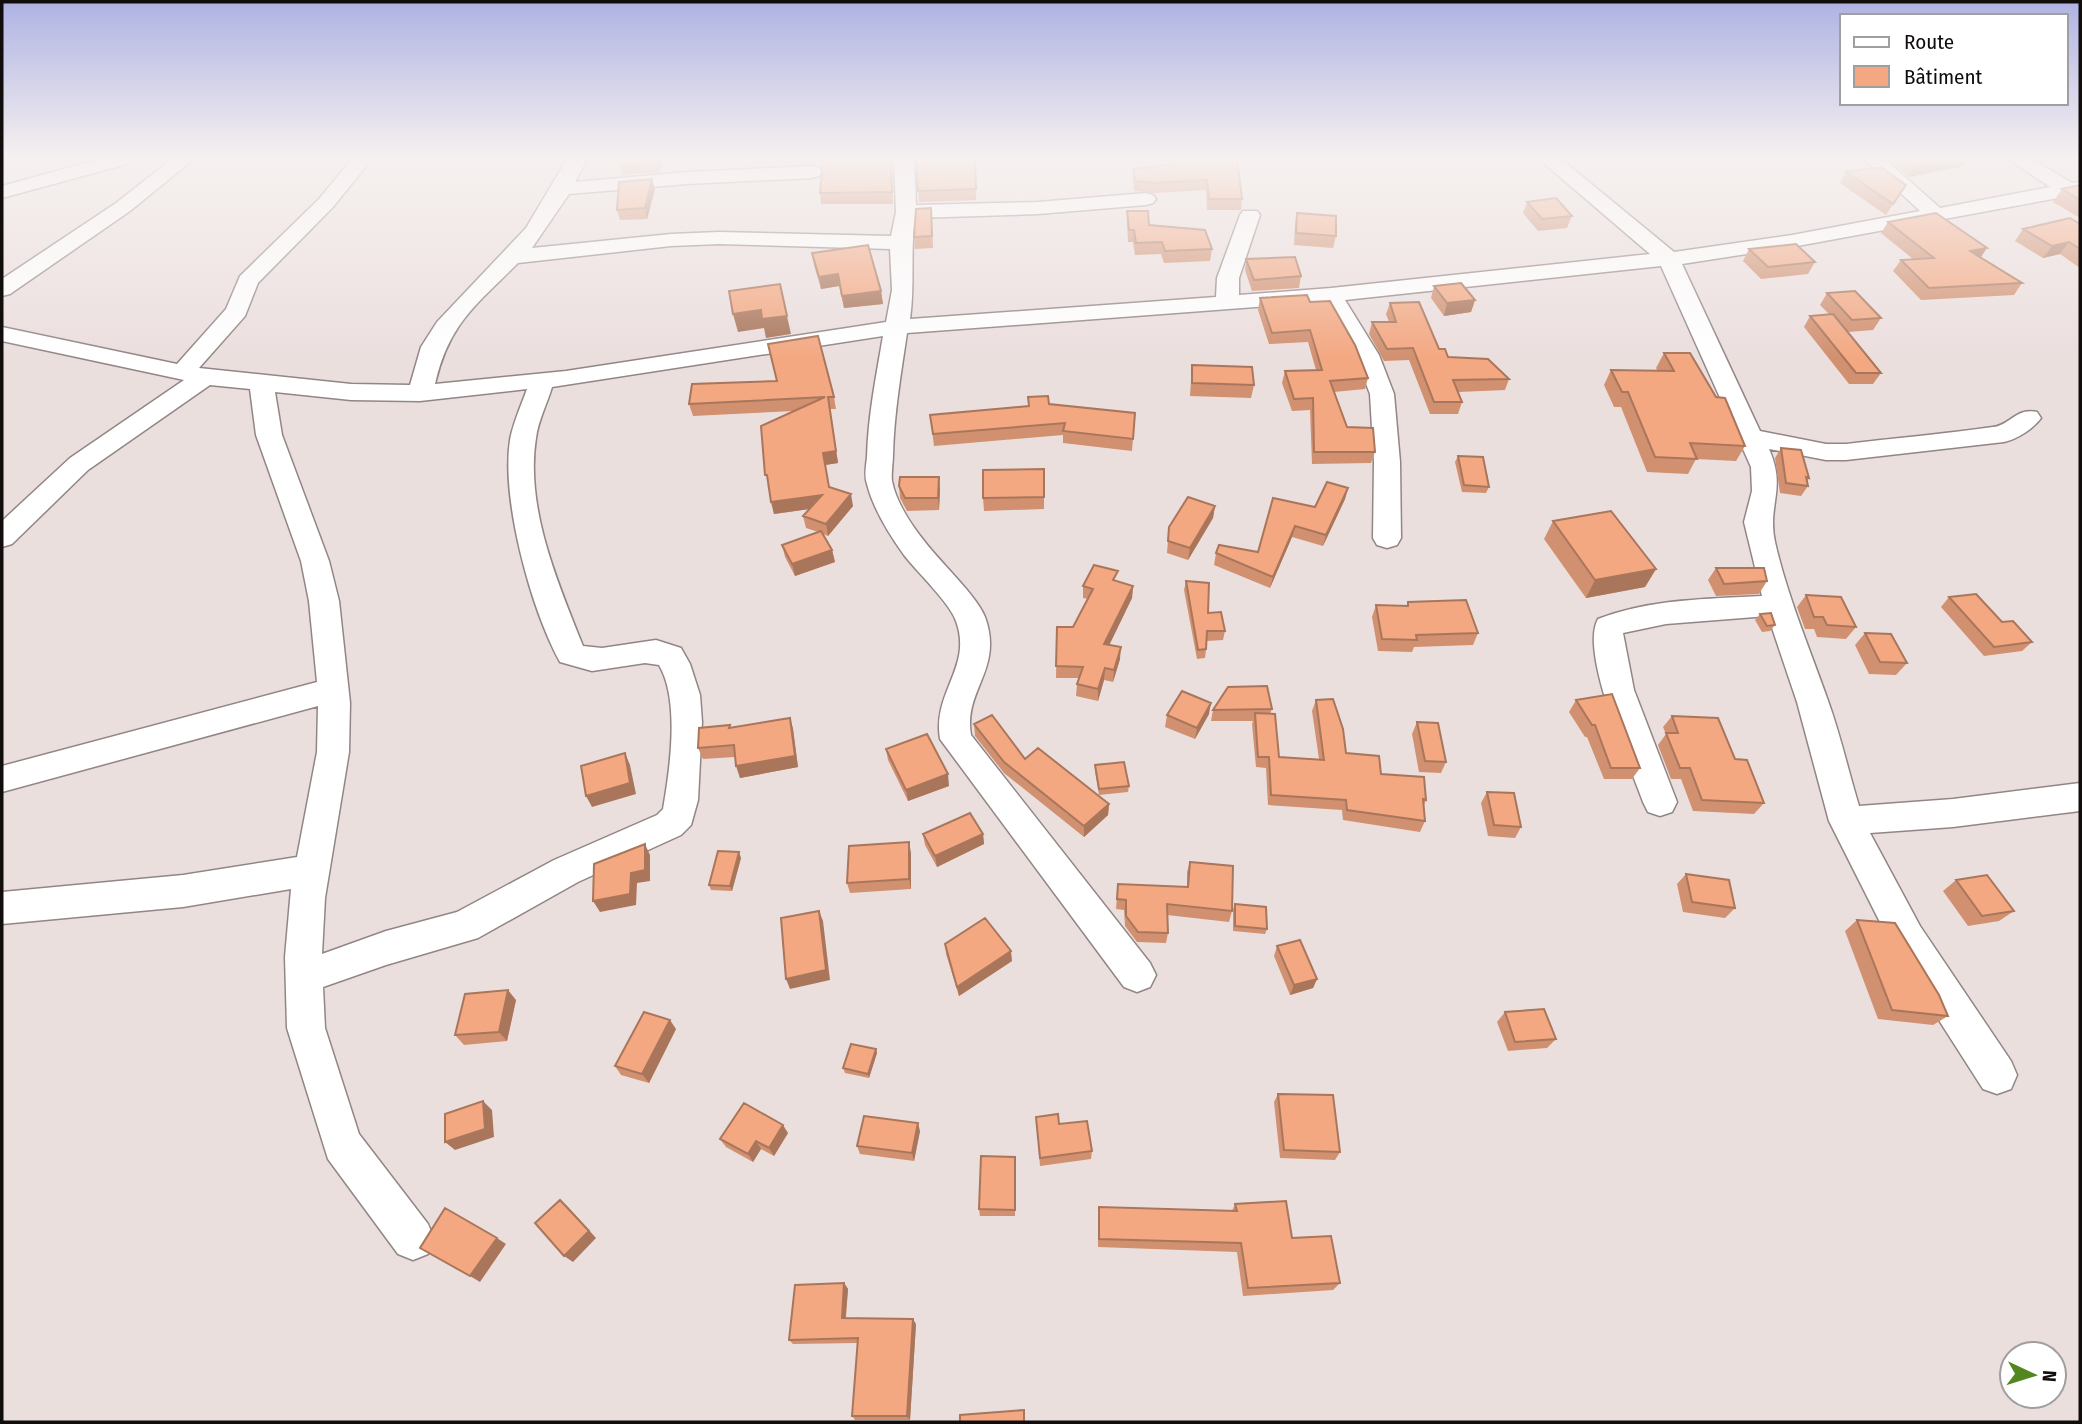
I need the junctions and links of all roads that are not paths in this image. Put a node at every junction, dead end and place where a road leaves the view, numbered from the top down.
1 (96, 225) edge
2 (304, 225) edge
3 (538, 225) edge
4 (904, 225) edge
5 (1246, 225) edge
6 (1628, 225) edge
7 (1871, 225) edge
8 (901, 243) junction
9 (512, 257) junction
10 (1669, 259) junction
11 (2, 289) edge
12 (1331, 295) junction
13 (1227, 303) junction
14 (897, 327) junction
15 (2, 334) edge
16 (194, 374) junction
17 (542, 381) junction
18 (261, 384) junction
19 (420, 393) junction
20 (2028, 418) dead end
21 (1751, 437) junction
22 (2, 537) edge
23 (1387, 538) dead end
24 (1779, 605) junction
25 (332, 690) junction
26 (3, 779) edge
27 (2080, 797) edge
28 (1660, 803) dead end
29 (1846, 821) junction
30 (312, 870) junction
31 (2, 908) edge
32 (1137, 975) dead end
33 (304, 977) junction
34 (1997, 1074) dead end
35 (413, 1239) dead end

1 - 11 street
2 - 16 street
3 - 9 street
4 - 8 street
5 - 13 street
6 - 10 street
7 - 10 street
8 - 9 street
8 - 14 street
9 - 19 street
10 - 12 street
10 - 21 street
12 - 13 street
12 - 23 street
13 - 14 street
14 - 17 street
14 - 32 street
15 - 16 street
16 - 18 street
16 - 22 street
17 - 19 street
17 - 33 street
18 - 19 street
18 - 25 street
20 - 21 street
21 - 24 street
24 - 28 street
24 - 29 street
25 - 26 street
25 - 30 street
27 - 29 street
29 - 34 street
30 - 31 street
30 - 33 street
33 - 35 street

